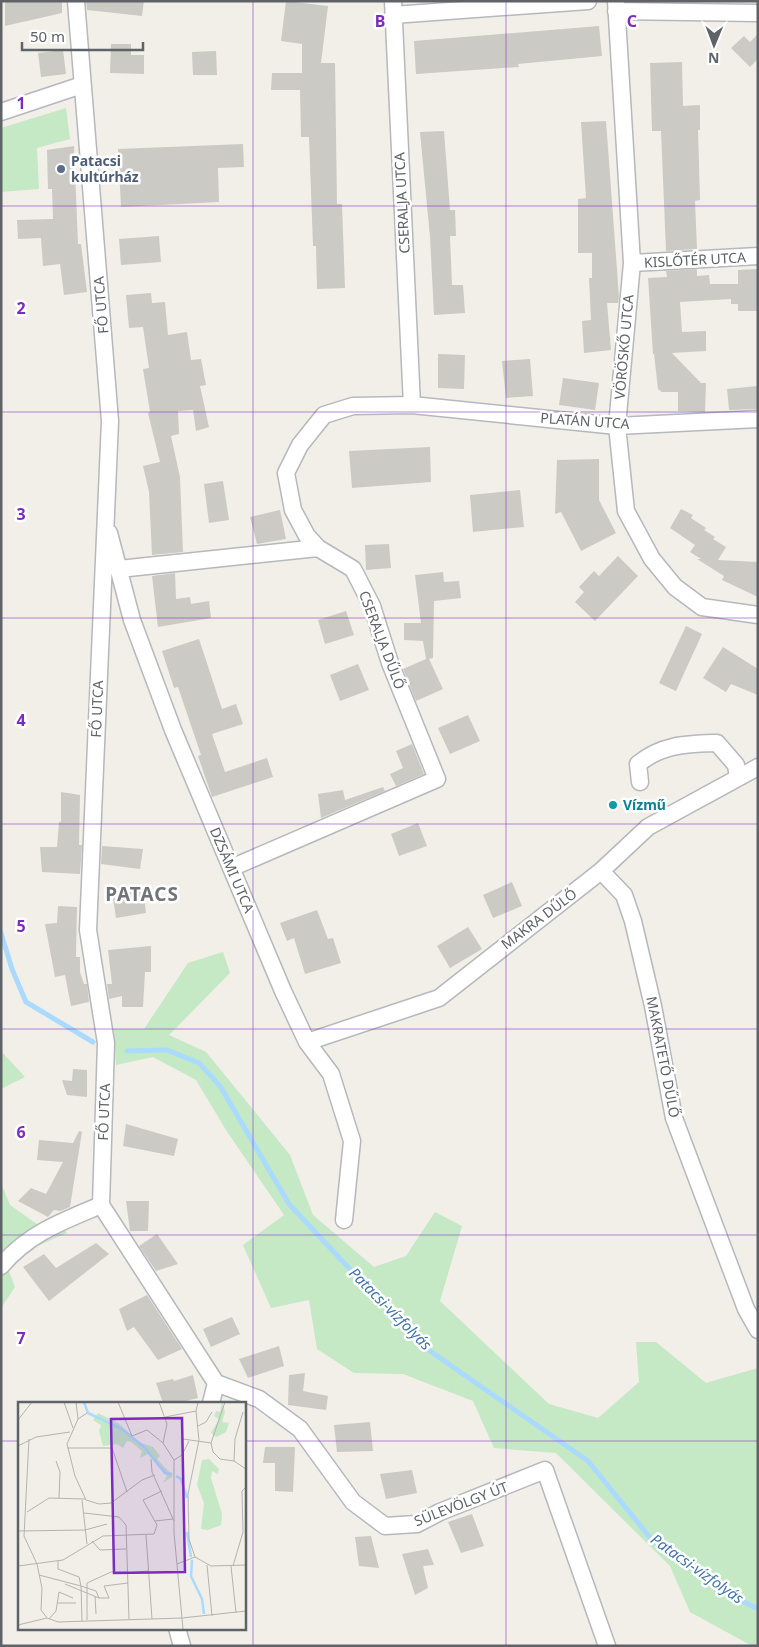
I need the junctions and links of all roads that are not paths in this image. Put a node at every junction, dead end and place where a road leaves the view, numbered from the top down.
1 (76, 1) edge
2 (588, 1) edge
3 (616, 6) edge
4 (393, 8) edge
5 (758, 13) edge
6 (82, 85) junction
7 (1, 112) edge
8 (758, 256) edge
9 (632, 263) junction
10 (412, 404) junction
11 (758, 419) edge
12 (617, 426) junction
13 (105, 516) junction
14 (318, 548) junction
15 (119, 569) junction
16 (758, 615) edge
17 (758, 767) edge
18 (738, 778) junction
19 (640, 782) dead end
20 (231, 868) junction
21 (601, 870) junction
22 (307, 1042) junction
23 (101, 1205) junction
24 (344, 1220) dead end
25 (1, 1266) edge
26 (758, 1330) edge
27 (216, 1383) junction
28 (211, 1402) edge
29 (178, 1630) edge
30 (182, 1646) edge
31 (608, 1646) edge

1 - 6 street, FŐ UTCA
2 - 4 street
3 - 5 street
3 - 9 street, VÖRÖSKŐ UTCA
4 - 10 street, CSERALJA UTCA
6 - 7 street
6 - 13 street, FŐ UTCA
8 - 9 street, KISLŐTÉR UTCA
9 - 12 street, VÖRÖSKŐ UTCA
10 - 12 street, PLATÁN UTCA
10 - 14 street, CSERALJA DŰLŐ
11 - 12 street, PLATÁN UTCA
12 - 16 street, VÖRÖSKŐ UTCA
13 - 15 street, DZSÁMI UTCA
13 - 23 street, FŐ UTCA
14 - 15 street
14 - 20 street, CSERALJA DŰLŐ
15 - 20 street, DZSÁMI UTCA
17 - 18 street, MAKRA DŰLŐ
18 - 19 street
18 - 21 street, MAKRA DŰLŐ
20 - 22 street, DZSÁMI UTCA
21 - 22 street, MAKRA DŰLŐ
21 - 26 street, MAKRATETŐ DŰLŐ
22 - 24 street, DZSÁMI UTCA
23 - 25 street
23 - 27 street
27 - 28 street
27 - 31 street, SÜLEVÖLGY ÚT
29 - 30 street

